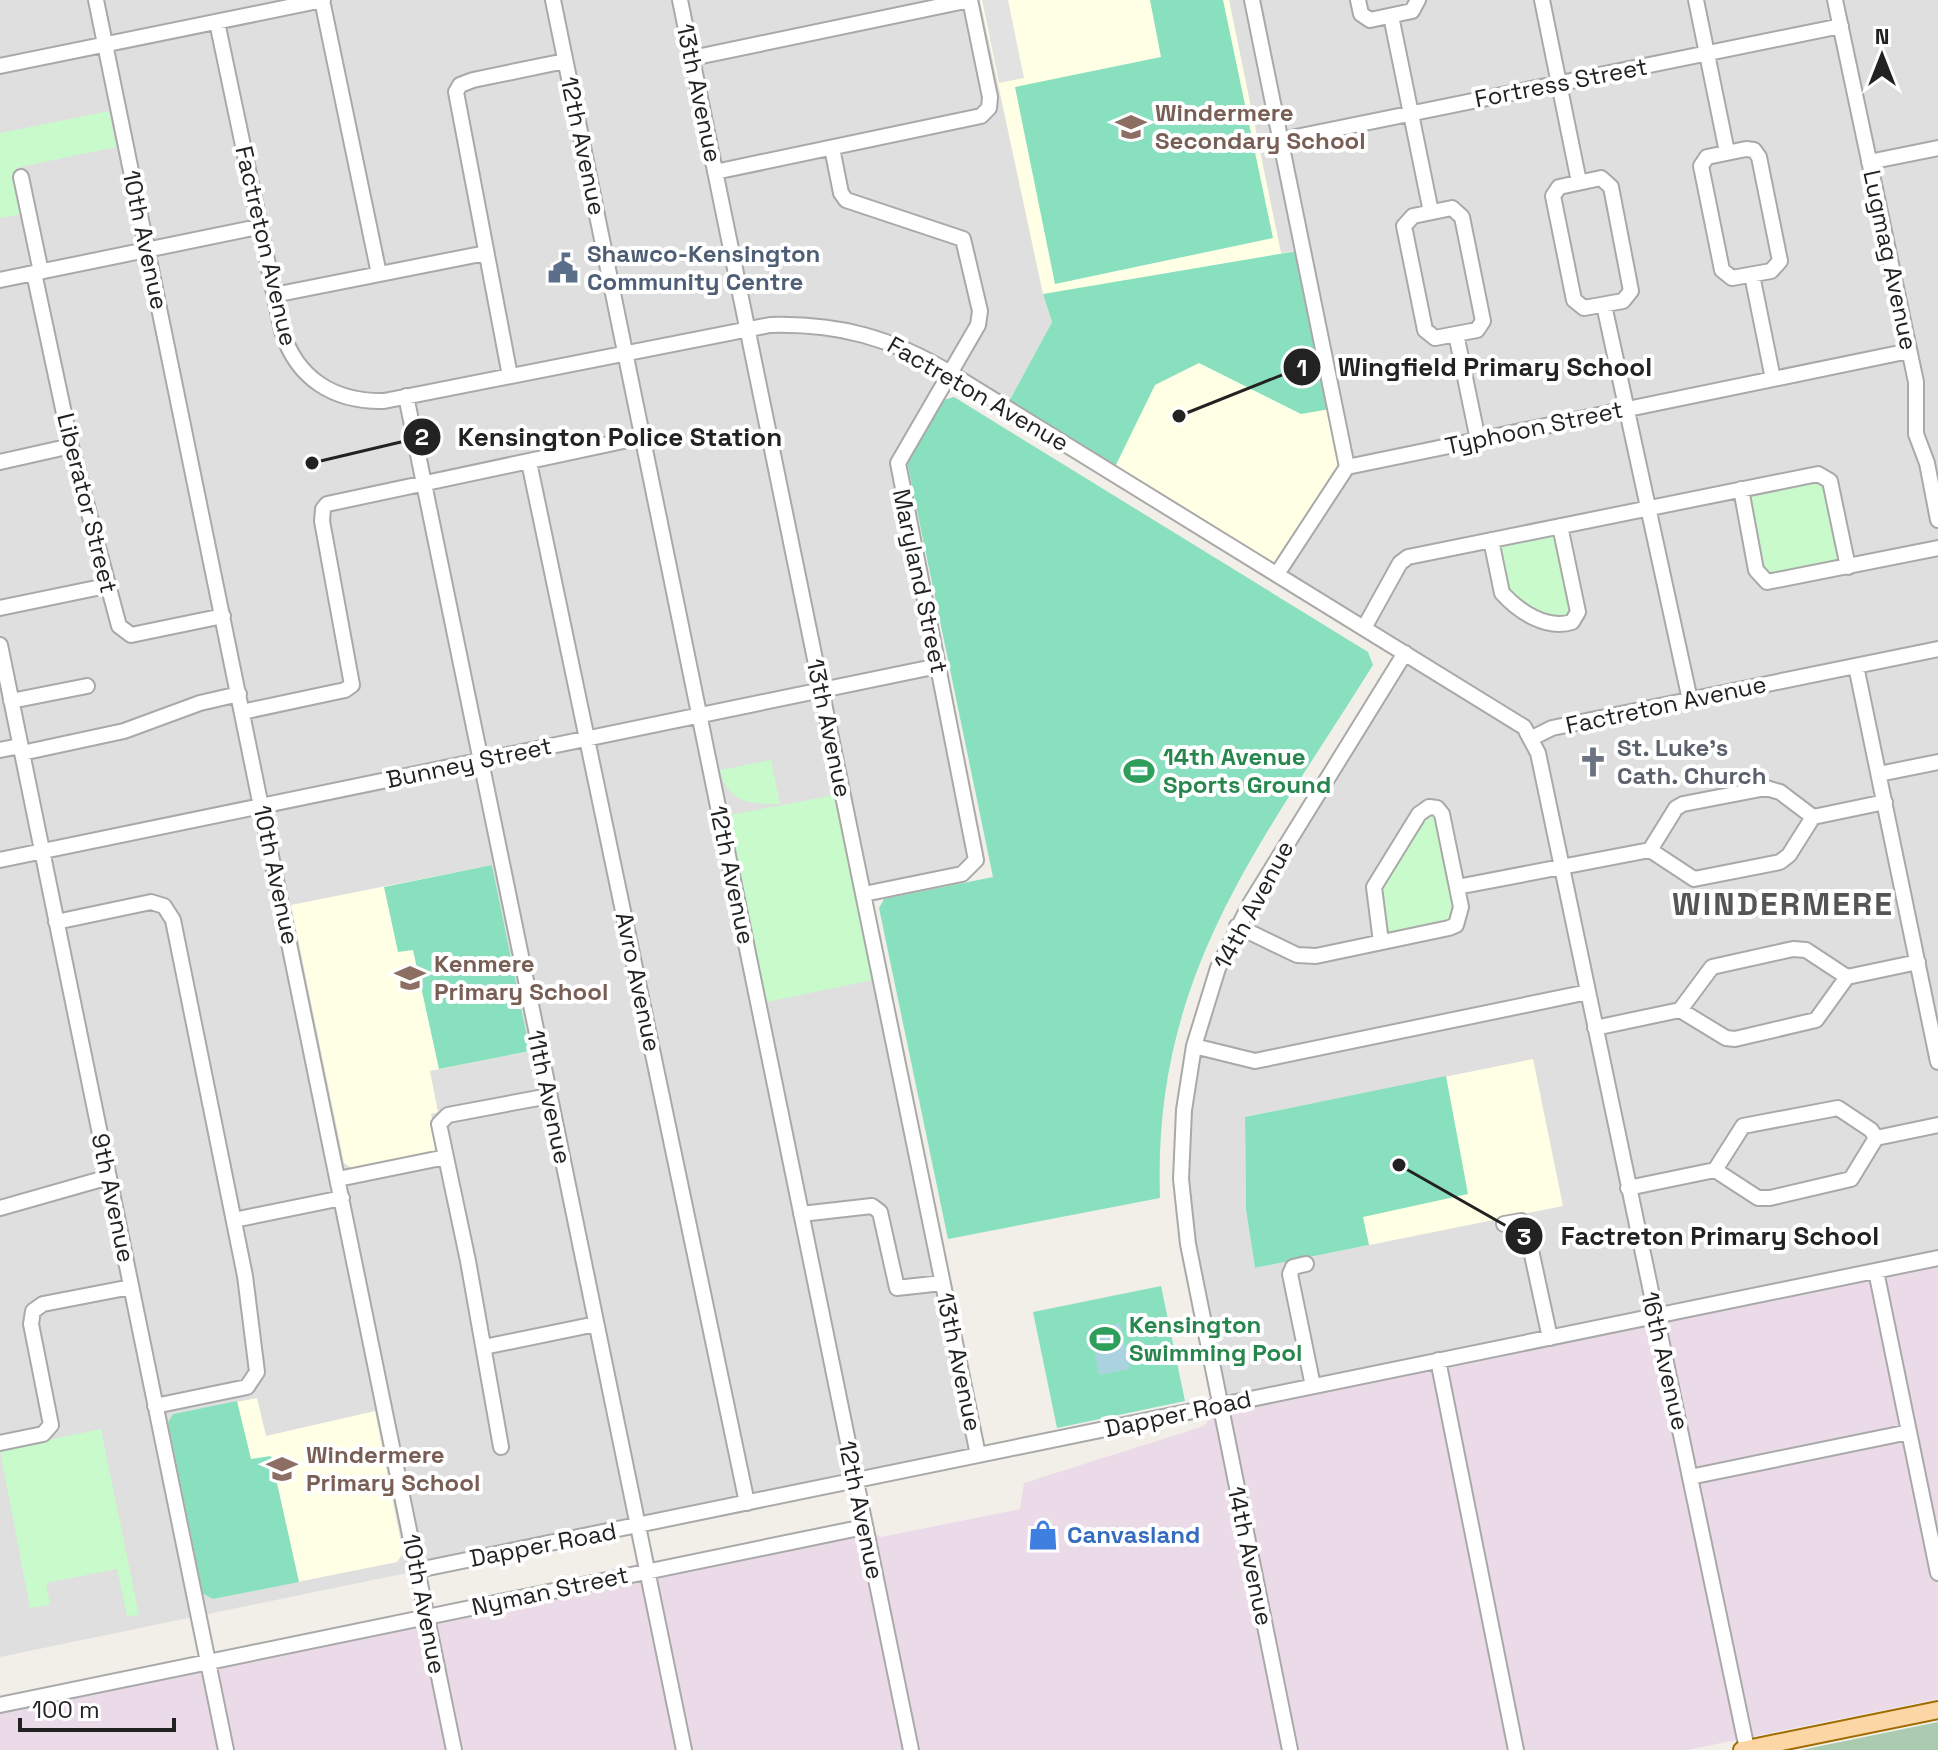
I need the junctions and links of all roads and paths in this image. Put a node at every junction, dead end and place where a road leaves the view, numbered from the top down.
1 (96, 0) edge
2 (322, 0) edge
3 (553, 0) edge
4 (680, 0) edge
5 (970, 0) edge
6 (1252, 0) edge
7 (1358, 0) edge
8 (1418, 0) edge
9 (1542, 0) edge
10 (1696, 0) edge
11 (1835, 0) edge
12 (1391, 16) junction
13 (217, 22) junction
14 (1841, 26) junction
15 (105, 45) junction
16 (1707, 53) junction
17 (692, 58) junction
18 (565, 61) junction
19 (0, 66) edge
20 (1559, 84) junction
21 (1411, 114) junction
22 (1281, 140) junction
23 (832, 148) junction
24 (1938, 148) edge
25 (1727, 152) junction
26 (1869, 162) junction
27 (715, 172) junction
28 (21, 177) dead end
29 (1579, 182) junction
30 (1431, 212) junction
31 (258, 227) junction
32 (147, 250) junction
33 (486, 253) junction
34 (38, 273) junction
35 (379, 274) junction
36 (1752, 275) junction
37 (0, 280) edge
38 (274, 295) junction
39 (1604, 305) junction
40 (747, 328) junction
41 (1456, 334) junction
42 (1909, 351) junction
43 (626, 353) junction
44 (950, 373) junction
45 (510, 376) junction
46 (1773, 379) junction
47 (406, 396) junction
48 (1630, 409) junction
49 (642, 437) junction
50 (1478, 440) junction
51 (71, 446) junction
52 (0, 462) edge
53 (529, 462) junction
54 (1932, 462) edge
55 (1347, 467) junction
56 (424, 483) junction
57 (1741, 489) junction
58 (1651, 507) junction
59 (1938, 520) edge
60 (1560, 526) junction
61 (1491, 540) junction
62 (1938, 548) edge
63 (1848, 567) junction
64 (1277, 574) junction
65 (106, 586) junction
66 (0, 608) edge
67 (223, 616) junction
68 (1364, 628) junction
69 (0, 645) edge
70 (1938, 649) edge
71 (1405, 653) junction
72 (938, 666) junction
73 (1856, 666) junction
74 (87, 686) dead end
75 (822, 690) junction
76 (239, 694) junction
77 (1690, 700) junction
78 (11, 701) junction
79 (242, 712) junction
80 (699, 716) junction
81 (1532, 738) junction
82 (587, 739) junction
83 (21, 749) junction
84 (0, 750) edge
85 (481, 761) junction
86 (1938, 762) edge
87 (1879, 774) junction
88 (1885, 802) junction
89 (262, 806) junction
90 (1813, 817) junction
91 (1650, 850) junction
92 (42, 852) junction
93 (0, 860) edge
94 (1562, 867) junction
95 (1457, 887) junction
96 (864, 894) junction
97 (56, 922) junction
98 (1237, 926) junction
99 (1381, 942) junction
100 (1918, 962) junction
101 (1847, 977) junction
102 (1588, 992) junction
103 (1680, 1010) junction
104 (1595, 1028) junction
105 (1194, 1046) junction
106 (1937, 1056) edge
107 (549, 1096) junction
108 (1938, 1125) edge
109 (1876, 1138) junction
110 (446, 1157) junction
111 (1715, 1170) junction
112 (109, 1177) junction
113 (338, 1179) junction
114 (1628, 1188) junction
115 (342, 1198) junction
116 (0, 1208) edge
117 (801, 1214) junction
118 (234, 1220) junction
119 (1504, 1224) dead end
120 (1938, 1258) edge
121 (1306, 1264) dead end
122 (1876, 1271) junction
123 (942, 1283) junction
124 (131, 1287) junction
125 (1656, 1316) junction
126 (596, 1324) junction
127 (1550, 1338) junction
128 (484, 1347) junction
129 (1438, 1360) junction
130 (1313, 1386) junction
131 (155, 1406) junction
132 (1219, 1406) junction
133 (1909, 1432) junction
134 (0, 1443) edge
135 (501, 1447) dead end
136 (978, 1455) junction
137 (1690, 1477) junction
138 (855, 1481) junction
139 (747, 1503) junction
140 (637, 1526) junction
141 (864, 1527) junction
142 (418, 1570) junction
143 (646, 1571) junction
144 (1938, 1573) edge
145 (426, 1617) junction
146 (208, 1662) junction
147 (0, 1705) edge
148 (1938, 1710) edge
149 (226, 1750) edge
150 (454, 1750) edge
151 (684, 1750) edge
152 (911, 1750) edge
153 (1290, 1750) edge
154 (1516, 1750) edge
155 (1744, 1750) edge

1 - 15 street, 10th Avenue
2 - 13 street
2 - 35 street
3 - 18 street, 12th Avenue
4 - 17 street, 13th Avenue
5 - 17 street
5 - 23 street
6 - 22 street
7 - 12 street
8 - 12 street
9 - 20 street
10 - 16 street
11 - 14 street, Lugmag Avenue
12 - 21 street
13 - 15 street
13 - 31 street, Factreton Avenue
14 - 16 street, Fortress Street
14 - 26 street, Lugmag Avenue
15 - 19 street
15 - 32 street, 10th Avenue
16 - 20 street, Fortress Street
16 - 25 street
17 - 27 street, 13th Avenue
18 - 33 street
18 - 43 street, 12th Avenue
20 - 21 street, Fortress Street
20 - 29 street
21 - 22 street, Fortress Street
21 - 30 street
22 - 55 street
23 - 27 street
23 - 44 street, Maryland Street
24 - 26 street
25 - 36 street
25 - 36 street
26 - 42 street, Lugmag Avenue
27 - 40 street, 13th Avenue
28 - 34 street, Liberator Street
29 - 39 street
29 - 39 street
30 - 41 street
30 - 41 street
31 - 32 street
31 - 38 street, Factreton Avenue
32 - 34 street
32 - 67 street, 10th Avenue
33 - 35 street
33 - 45 street
34 - 37 street
34 - 51 street, Liberator Street
35 - 38 street
36 - 46 street
38 - 47 street, Factreton Avenue
39 - 48 street
40 - 43 street, Factreton Avenue
40 - 44 street, Factreton Avenue
40 - 75 street, 13th Avenue
41 - 50 street
42 - 46 street, Typhoon Street
42 - 54 street, Lugmag Avenue
43 - 45 street, Factreton Avenue
43 - 49 street, 12th Avenue
44 - 64 street, Factreton Avenue
44 - 72 street, Maryland Street
45 - 47 street, Factreton Avenue
46 - 48 street, Typhoon Street
47 - 56 street, 11th Avenue
48 - 50 street, Typhoon Street
48 - 58 street
49 - 53 street
49 - 80 street, 12th Avenue
50 - 55 street, Typhoon Street
51 - 52 street
51 - 65 street, Liberator Street
53 - 56 street
53 - 82 street, Avro Avenue
54 - 59 street, Lugmag Avenue
55 - 64 street
56 - 79 street
56 - 85 street, 11th Avenue
57 - 58 street
57 - 63 street
57 - 63 street
58 - 60 street
58 - 77 street
60 - 61 street
60 - 61 street
61 - 68 street
62 - 63 street
64 - 68 street, Factreton Avenue
65 - 66 street
65 - 67 street, Liberator Street
67 - 76 street, 10th Avenue
68 - 71 street, Factreton Avenue
69 - 78 street, 9th Avenue
70 - 73 street, Factreton Avenue
71 - 81 street, Factreton Avenue
71 - 98 street, 14th Avenue
72 - 75 street, Bunney Street
72 - 96 street, Maryland Street
73 - 77 street, Factreton Avenue
73 - 87 street
74 - 78 street
75 - 80 street, Bunney Street
75 - 96 street, 13th Avenue
76 - 79 street, 10th Avenue
76 - 83 street
77 - 81 street, Factreton Avenue
78 - 83 street, 9th Avenue
79 - 89 street, 10th Avenue
80 - 82 street, Bunney Street
80 - 117 street, 12th Avenue
81 - 94 street, 16th Avenue
82 - 85 street, Bunney Street
82 - 139 street, Avro Avenue
83 - 84 street
83 - 92 street, 9th Avenue
85 - 89 street, Bunney Street
85 - 107 street, 11th Avenue
86 - 87 street
87 - 88 street
88 - 90 street
88 - 100 street
89 - 92 street, Bunney Street
89 - 113 street, 10th Avenue
90 - 91 street
90 - 91 street
91 - 94 street
92 - 93 street, Bunney Street
92 - 97 street, 9th Avenue
94 - 95 street
94 - 102 street, 16th Avenue
95 - 99 street
95 - 99 street
96 - 123 street, 13th Avenue
97 - 112 street, 9th Avenue
97 - 118 street
98 - 99 street
98 - 105 street, 14th Avenue
100 - 101 street
100 - 106 street
101 - 103 street
101 - 103 street
102 - 104 street, 16th Avenue
102 - 105 street
103 - 104 street
104 - 114 street, 16th Avenue
105 - 132 street, 14th Avenue
107 - 110 street
107 - 126 street, 11th Avenue
108 - 109 street
109 - 111 street
109 - 111 street
110 - 113 street
110 - 128 street
111 - 114 street
112 - 116 street
112 - 124 street, 9th Avenue
113 - 115 street, 10th Avenue
114 - 125 street, 16th Avenue
115 - 118 street
115 - 142 street, 10th Avenue
117 - 123 street
117 - 138 street, 12th Avenue
118 - 131 street
119 - 127 street
120 - 122 street, Dapper Road
121 - 130 street
122 - 125 street, Dapper Road
122 - 133 street
123 - 136 street, 13th Avenue
124 - 131 street, 9th Avenue
124 - 134 street
125 - 127 street, Dapper Road
125 - 137 street, 16th Avenue
126 - 128 street
126 - 140 street, 11th Avenue
127 - 129 street, Dapper Road
128 - 135 street
129 - 130 street, Dapper Road
129 - 154 street
130 - 132 street, Dapper Road
131 - 146 street, 9th Avenue
132 - 136 street, Dapper Road
132 - 153 street, 14th Avenue
133 - 137 street
133 - 144 street
136 - 138 street, Dapper Road
137 - 155 street, 16th Avenue
138 - 139 street, Dapper Road
138 - 141 street, 12th Avenue
139 - 140 street, Dapper Road
140 - 142 street, Dapper Road
140 - 143 street, 11th Avenue
141 - 143 street, Nyman Street
141 - 152 street, 12th Avenue
142 - 145 street, 10th Avenue
143 - 145 street, Nyman Street
143 - 151 street, 11th Avenue
145 - 146 street, Nyman Street
145 - 150 street, 10th Avenue
146 - 147 street, Nyman Street
146 - 149 street, 9th Avenue
148 - 155 main road

